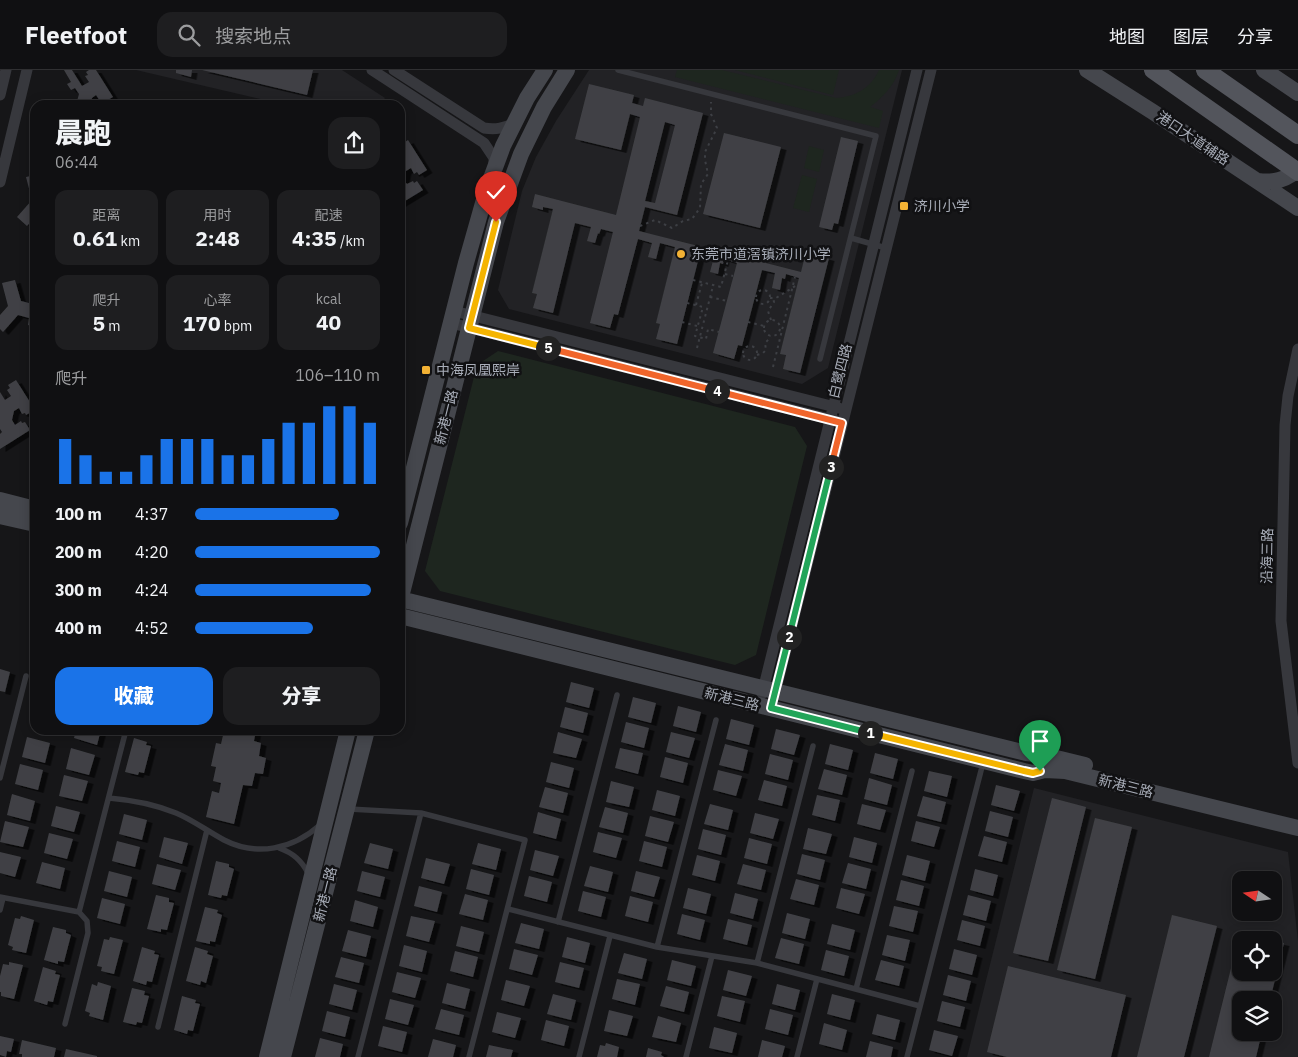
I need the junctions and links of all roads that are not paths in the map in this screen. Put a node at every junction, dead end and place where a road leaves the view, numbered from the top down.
1 (6, 70) edge
2 (27, 70) edge
3 (372, 70) edge
4 (394, 70) edge
5 (545, 70) edge
6 (567, 70) edge
7 (618, 70) edge
8 (917, 70) edge
9 (931, 70) edge
10 (1087, 70) edge
11 (1153, 70) edge
12 (1205, 70) edge
13 (1264, 70) edge
14 (1298, 93) edge
15 (0, 95) edge
16 (515, 122) junction
17 (1298, 135) edge
18 (494, 171) junction
19 (1298, 171) edge
20 (1258, 181) junction
21 (0, 182) edge
22 (1298, 208) edge
23 (851, 238) junction
24 (874, 244) junction
25 (886, 248) junction
26 (452, 317) junction
27 (470, 322) junction
28 (1298, 349) edge
29 (820, 359) dead end
30 (834, 407) junction
31 (846, 410) junction
32 (830, 420) junction
33 (842, 423) junction
34 (0, 500) edge
35 (405, 503) edge
36 (30, 507) edge
37 (0, 516) edge
38 (30, 523) edge
39 (405, 580) edge
40 (405, 601) edge
41 (405, 617) edge
42 (26, 676) dead end
43 (617, 695) dead end
44 (767, 699) junction
45 (716, 720) dead end
46 (125, 735) edge
47 (347, 735) edge
48 (366, 735) edge
49 (813, 746) dead end
50 (983, 761) junction
51 (1298, 763) edge
52 (912, 771) dead end
53 (0, 778) edge
54 (109, 798) junction
55 (347, 808) junction
56 (420, 813) junction
57 (1298, 818) edge
58 (326, 820) junction
59 (1298, 828) edge
60 (208, 830) junction
61 (278, 848) junction
62 (310, 883) junction
63 (2, 898) edge
64 (508, 909) junction
65 (0, 910) edge
66 (79, 912) junction
67 (558, 922) junction
68 (610, 936) junction
69 (657, 947) junction
70 (712, 956) junction
71 (757, 964) junction
72 (817, 979) junction
73 (856, 989) junction
74 (920, 1006) junction
75 (65, 1024) dead end
76 (158, 1027) dead end
77 (267, 1057) edge
78 (283, 1057) edge
79 (358, 1057) edge
80 (470, 1057) edge
81 (579, 1057) edge
82 (686, 1057) edge
83 (796, 1057) edge
84 (907, 1057) edge

1 - 15 street
2 - 21 street
3 - 18 street
4 - 16 street
5 - 16 street, 新港一路
6 - 27 street, 新港一路
7 - 23 lane
8 - 24 street, 白鹭四路
9 - 25 street, 白鹭四路
10 - 20 street, 港口大道辅路
11 - 19 main road, bridge
12 - 17 main road
13 - 14 street
16 - 18 street, 新港一路
18 - 26 street, 新港一路
19 - 20 street
20 - 22 street, 港口大道辅路
23 - 24 lane
23 - 29 lane
24 - 25 lane
24 - 30 street, 白鹭四路
25 - 31 street, 白鹭四路
26 - 27 street
26 - 35 street, 新港一路
27 - 30 street
27 - 32 street
27 - 39 street, 新港一路
28 - 51 street, 沿海三路
30 - 31 street
30 - 32 street, 白鹭四路
31 - 33 street, 白鹭四路
32 - 33 street
32 - 44 street, 白鹭四路
33 - 44 street, 白鹭四路
34 - 36 street
37 - 38 street
40 - 44 street, 新港三路
41 - 44 street, 新港三路
42 - 53 lane
43 - 67 lane
44 - 50 street, 新港三路
44 - 57 street, 新港三路
45 - 69 lane
46 - 54 lane
47 - 58 street, 新港一路
48 - 55 street, 新港一路
49 - 71 lane
50 - 59 street, 新港三路
50 - 74 lane
52 - 73 lane
54 - 60 lane
54 - 66 lane
55 - 56 lane
55 - 78 street, 新港一路
56 - 64 lane
56 - 79 lane
58 - 61 lane
58 - 62 street, 新港一路
60 - 61 lane
60 - 76 lane
61 - 62 lane
62 - 77 street, 新港一路
63 - 65 lane
63 - 66 lane
64 - 67 lane
64 - 80 lane
66 - 75 lane
67 - 68 lane
68 - 69 lane
68 - 81 lane
69 - 70 lane
70 - 71 lane
70 - 82 lane
71 - 72 lane
72 - 73 lane
72 - 83 lane
73 - 74 lane
74 - 84 lane

